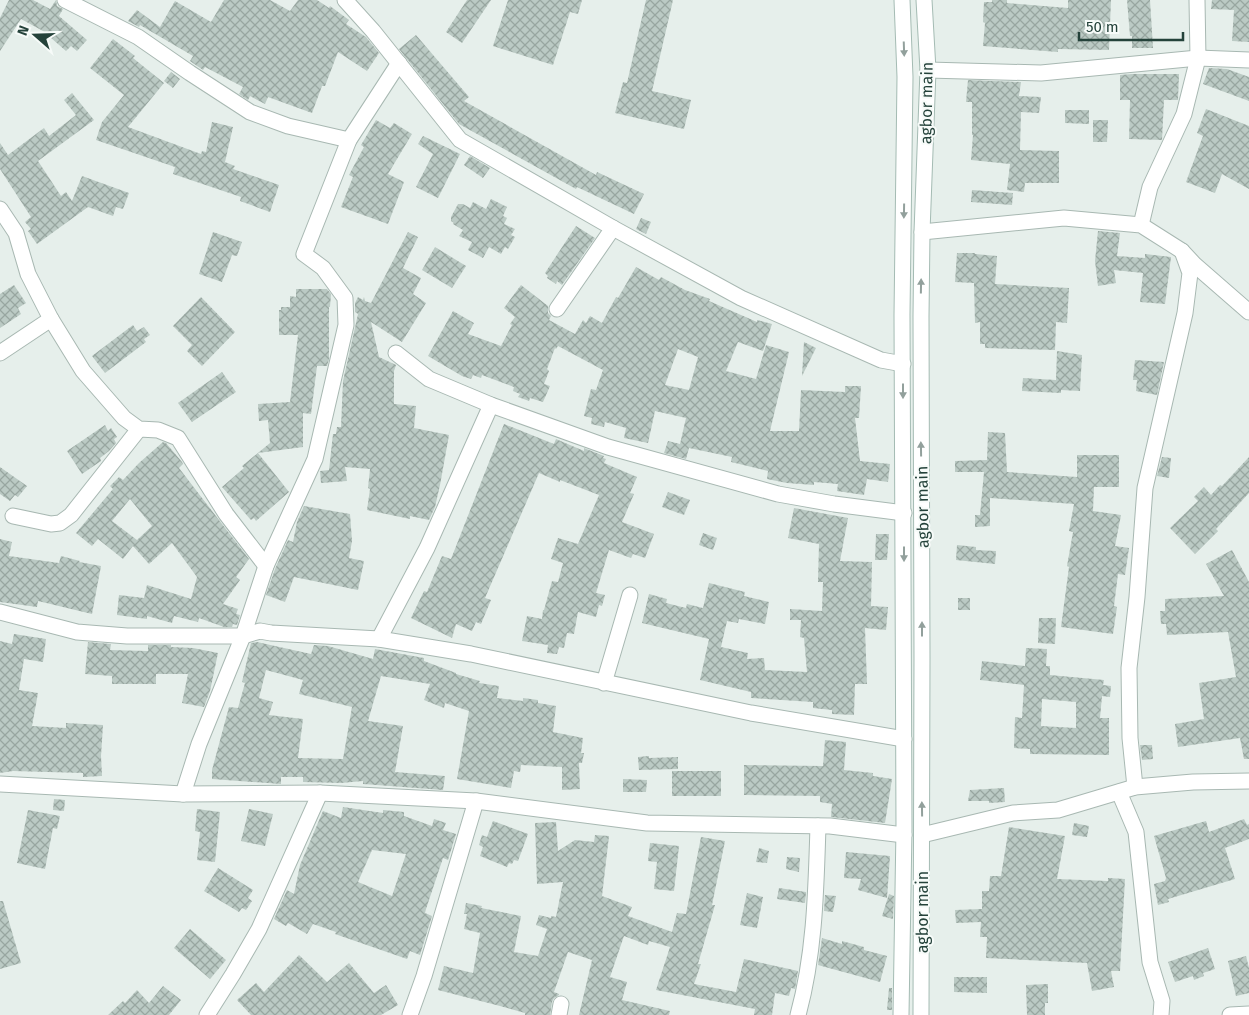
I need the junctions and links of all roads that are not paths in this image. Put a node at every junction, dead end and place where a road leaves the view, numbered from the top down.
1 (64, 0) edge
2 (344, 0) edge
3 (902, 0) edge
4 (924, 0) edge
5 (1197, 0) edge
6 (1198, 58) junction
7 (1249, 60) edge
8 (399, 63) junction
9 (928, 70) junction
10 (349, 140) junction
11 (0, 209) edge
12 (1141, 225) junction
13 (613, 228) junction
14 (922, 232) junction
15 (1182, 251) junction
16 (557, 309) dead end
17 (1249, 312) edge
18 (52, 319) junction
19 (0, 353) edge
20 (396, 353) dead end
21 (903, 364) junction
22 (491, 405) junction
23 (139, 429) junction
24 (904, 513) junction
25 (13, 516) dead end
26 (266, 566) junction
27 (630, 595) dead end
28 (0, 612) edge
29 (243, 636) junction
30 (379, 639) junction
31 (904, 657) junction
32 (922, 658) junction
33 (604, 683) junction
34 (904, 739) junction
35 (1249, 781) edge
36 (0, 784) edge
37 (1135, 786) junction
38 (1119, 792) junction
39 (320, 793) junction
40 (183, 794) junction
41 (476, 801) junction
42 (818, 826) junction
43 (904, 835) junction
44 (922, 835) junction
45 (1249, 1014) edge
46 (207, 1015) edge
47 (410, 1015) edge
48 (798, 1015) edge
49 (901, 1015) edge
50 (921, 1015) edge
51 (1162, 1015) edge
52 (1230, 1015) edge

1 - 10 street
2 - 8 street
3 -> 21 street, agbor main
4 - 9 street, agbor main
5 - 6 street
6 - 7 street
6 - 9 street
6 - 12 street
8 - 10 street
8 - 13 street
9 - 14 street, agbor main
10 - 26 street
11 - 18 street
12 - 14 street
12 - 15 street
13 - 16 street
13 - 21 street
32 -> 14 street, agbor main
15 - 17 street
15 - 37 street
18 - 19 street
18 - 23 street
20 - 22 street
21 -> 24 street, agbor main
22 - 24 street
22 - 30 street
23 - 25 street
23 - 26 street
24 -> 31 street, agbor main
26 - 29 street
27 - 33 street
28 - 29 street
29 - 30 street
29 - 40 street
30 - 33 street
31 - 32 street
31 - 34 street, agbor main
44 -> 32 street, agbor main
33 - 34 street
34 - 43 street, agbor main
35 - 37 street
36 - 40 street
37 - 38 street
38 - 44 street
38 - 51 street
39 - 40 street
39 - 41 street
39 - 46 street
41 - 42 street
41 - 47 street
42 - 43 street
42 - 48 street
43 - 49 street, agbor main
44 - 50 street, agbor main
45 - 52 street

